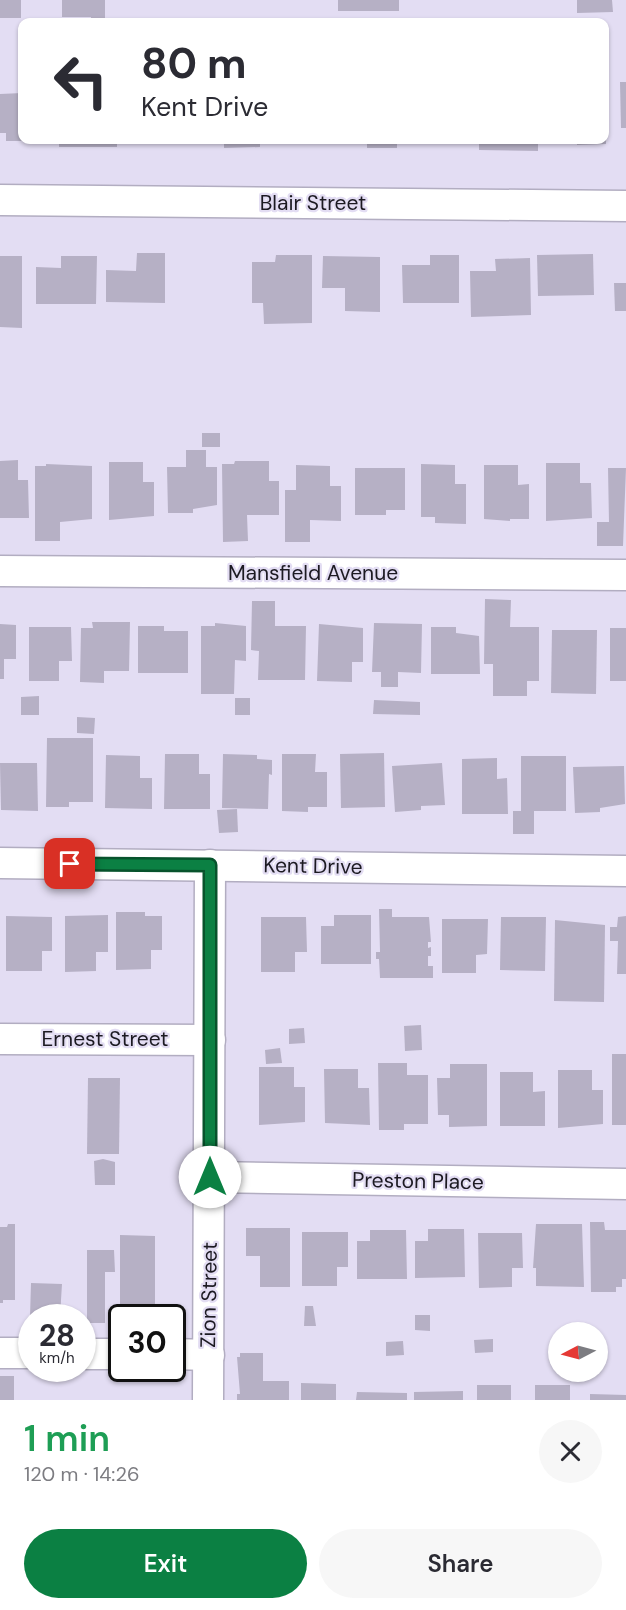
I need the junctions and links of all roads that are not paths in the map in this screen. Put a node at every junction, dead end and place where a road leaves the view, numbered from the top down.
1 (0, 200) edge
2 (626, 206) edge
3 (0, 571) edge
4 (626, 576) edge
5 (0, 863) edge
6 (210, 865) junction
7 (626, 871) edge
8 (0, 1039) edge
9 (210, 1040) junction
10 (210, 1177) junction
11 (626, 1184) edge
12 (0, 1353) edge
13 (18, 1353) edge
14 (186, 1354) edge
15 (208, 1355) junction
16 (208, 1400) edge

1 - 2 street, Blair Street
3 - 4 street, Mansfield Avenue
5 - 6 street, Kent Drive
6 - 7 street, Kent Drive
6 - 9 street, Zion Street
8 - 9 street, Ernest Street
9 - 10 street, Zion Street
10 - 11 street, Preston Place
10 - 15 street, Zion Street
12 - 13 street
14 - 15 street
15 - 16 street, Zion Street

